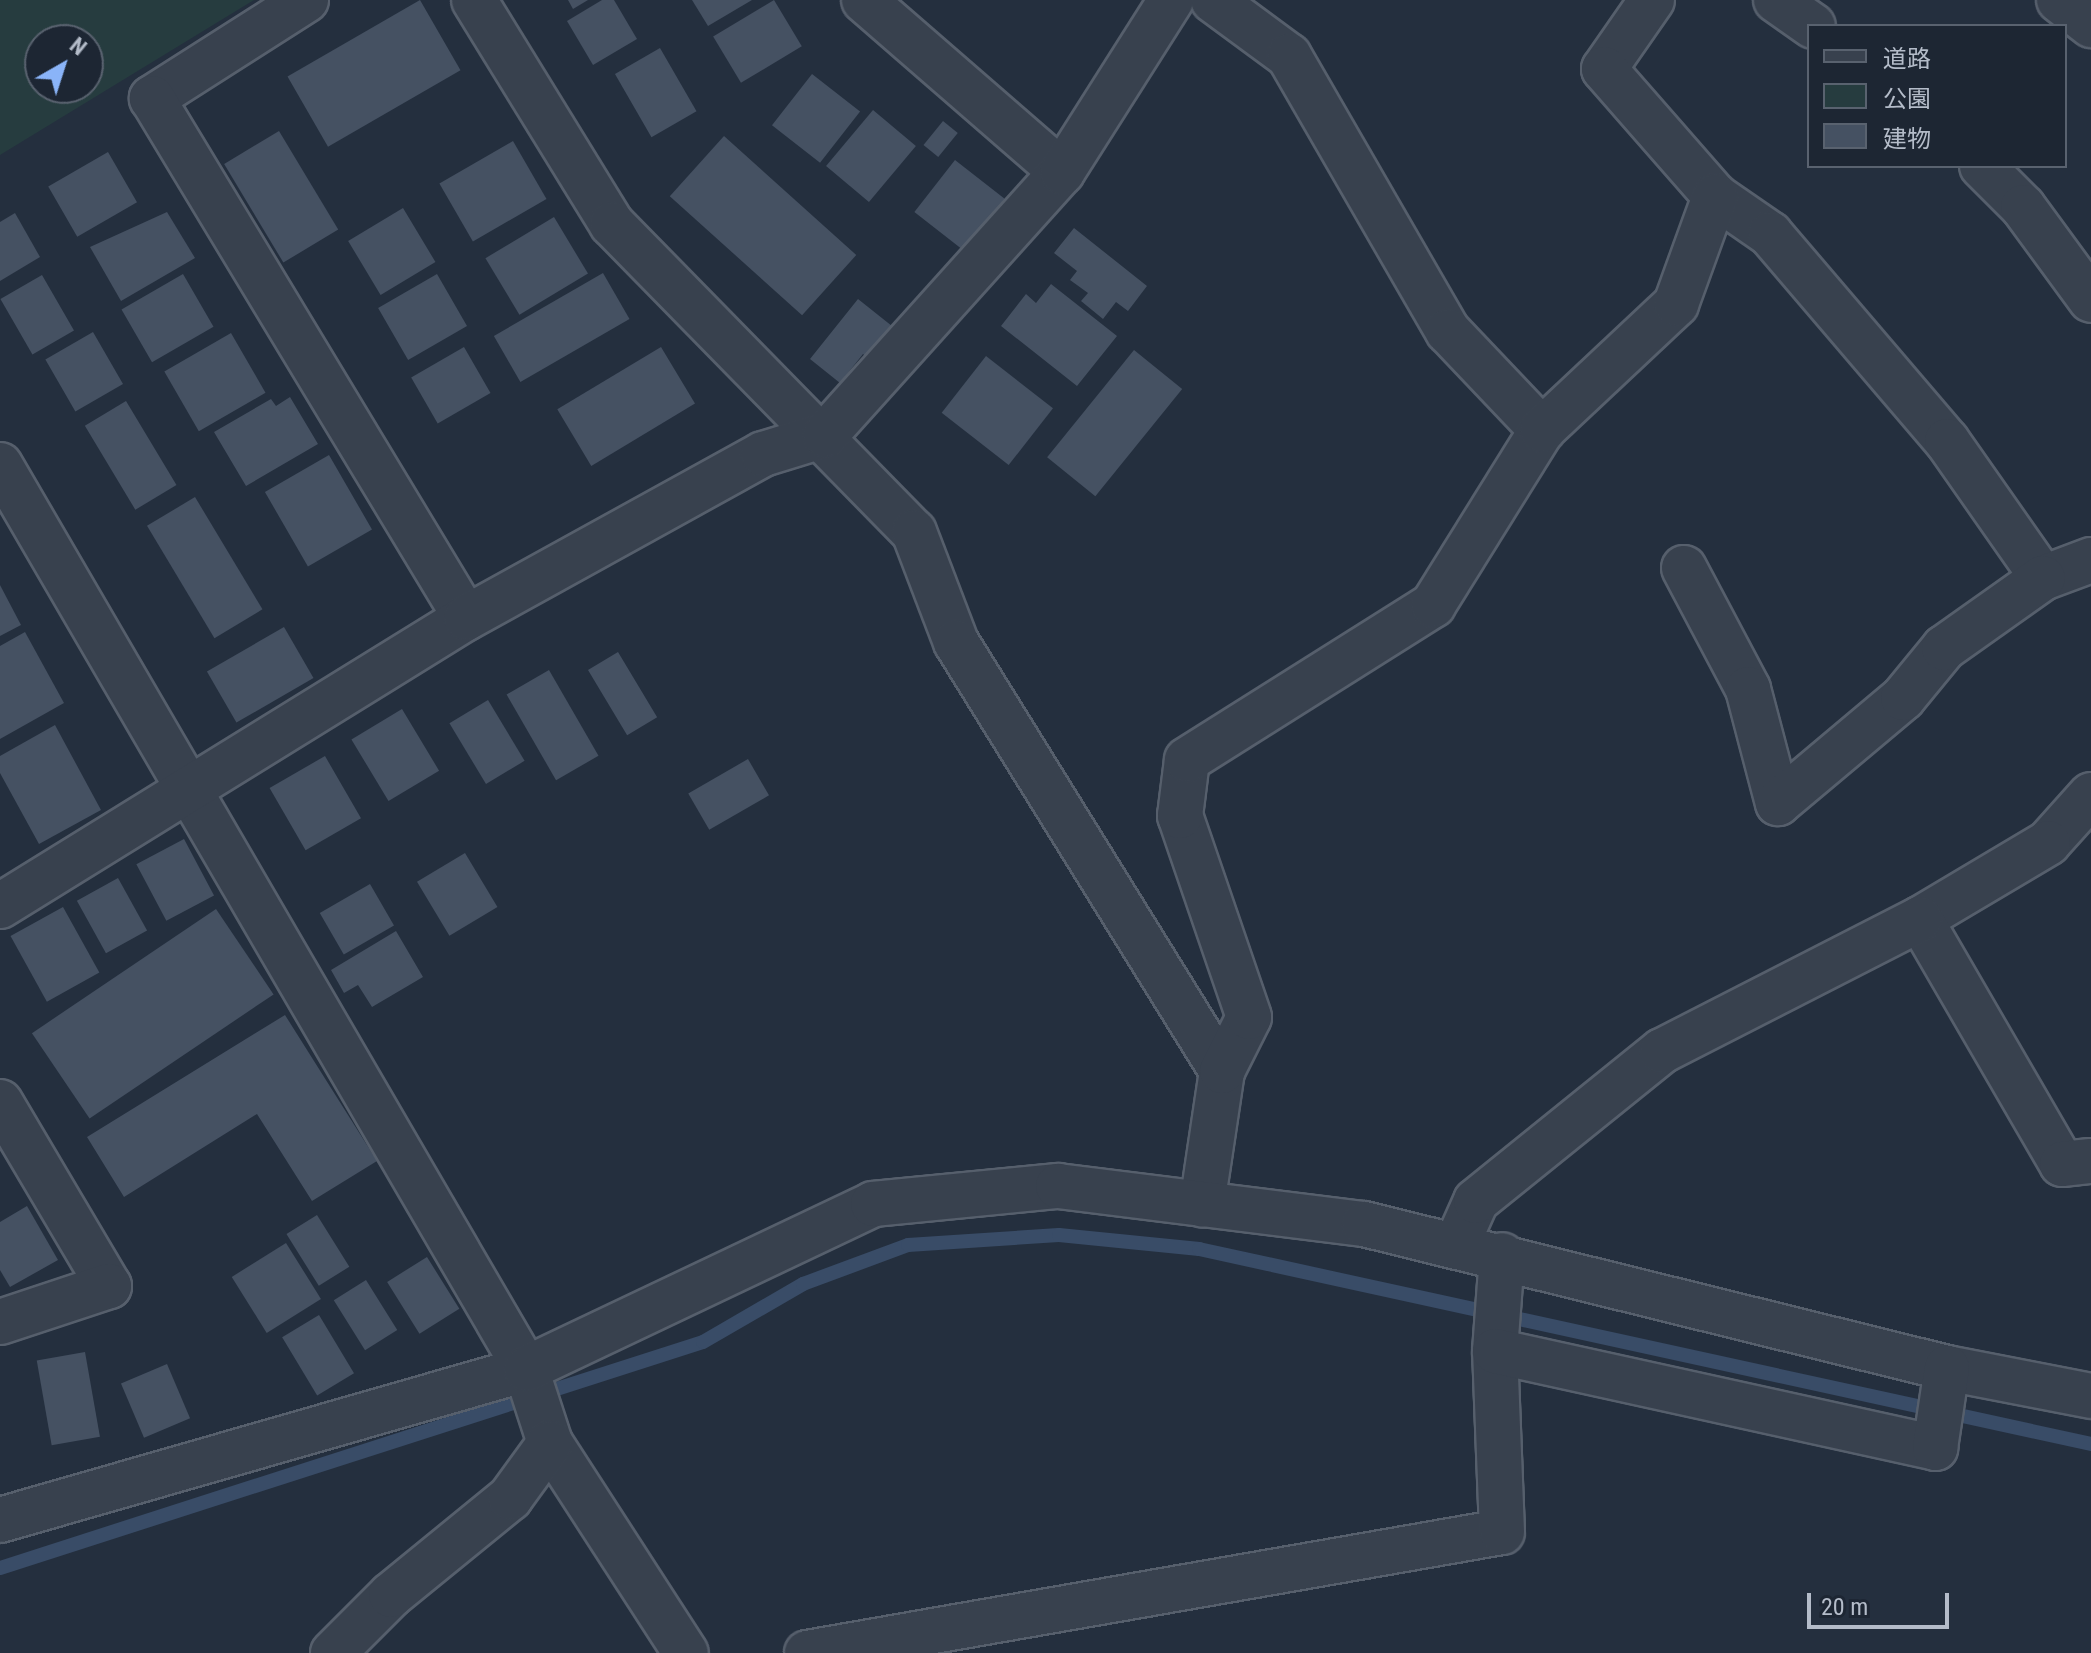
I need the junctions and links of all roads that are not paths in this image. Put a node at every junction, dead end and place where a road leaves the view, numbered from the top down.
1 (306, 0) edge
2 (474, 0) edge
3 (864, 0) edge
4 (1171, 0) edge
5 (1213, 0) edge
6 (1652, 0) edge
7 (1776, 0) edge
8 (2059, 0) edge
9 (1810, 24) edge
10 (2091, 25) edge
11 (1984, 168) edge
12 (1062, 172) junction
13 (1715, 196) junction
14 (2091, 300) edge
15 (1542, 430) junction
16 (825, 435) junction
17 (0, 465) edge
18 (2091, 560) edge
19 (1684, 568) dead end
20 (2043, 578) junction
21 (466, 618) junction
22 (192, 791) junction
23 (2091, 795) edge
24 (0, 906) edge
25 (1920, 919) junction
26 (1222, 1071) junction
27 (0, 1102) edge
28 (2091, 1161) edge
29 (1202, 1205) junction
30 (1456, 1246) junction
31 (1502, 1255) junction
32 (0, 1322) edge
33 (1495, 1351) junction
34 (1947, 1368) junction
35 (526, 1369) junction
36 (2091, 1396) edge
37 (550, 1443) junction
38 (0, 1520) edge
39 (333, 1653) edge
40 (686, 1653) edge
41 (807, 1653) edge

1 - 21 street
2 - 16 street
3 - 12 street
4 - 12 street
5 - 15 street
6 - 13 street
7 - 9 street
8 - 10 street
11 - 14 street
12 - 16 street
13 - 15 street
13 - 20 street
15 - 26 street
16 - 21 street
16 - 26 street
17 - 22 street
18 - 20 street
19 - 20 street
21 - 22 street
22 - 24 street
22 - 35 street
23 - 25 street
25 - 28 street
25 - 30 street
26 - 29 street
27 - 32 street
29 - 30 street
29 - 35 street
30 - 31 street
31 - 33 street
31 - 34 street
33 - 34 street
33 - 41 street
34 - 36 street
35 - 37 street
35 - 38 street
37 - 39 street
37 - 40 street

